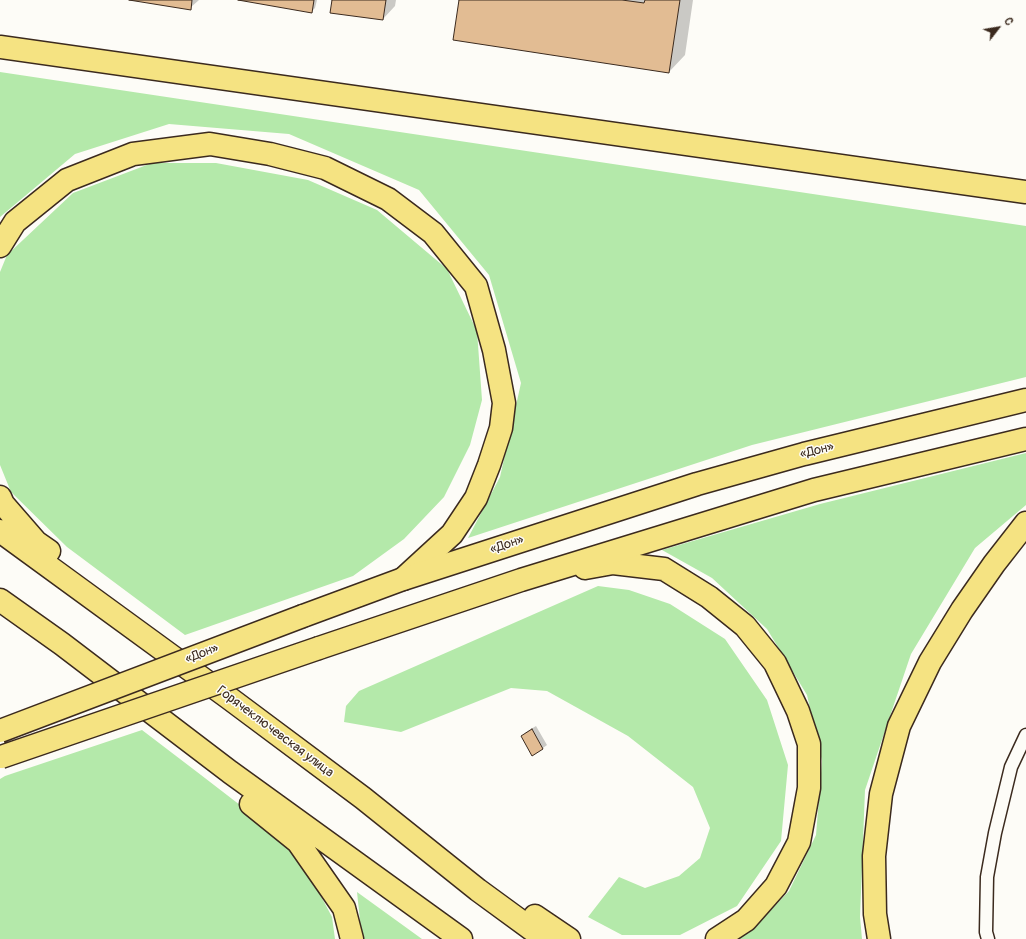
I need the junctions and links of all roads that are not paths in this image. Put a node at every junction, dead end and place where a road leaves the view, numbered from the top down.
1 (0, 47) edge
2 (1026, 192) edge
3 (0, 246) edge
4 (1026, 400) edge
5 (1026, 439) edge
6 (0, 497) edge
7 (1026, 523) edge
8 (0, 531) edge
9 (403, 579) junction
10 (521, 580) junction
11 (0, 600) edge
12 (0, 731) edge
13 (1026, 735) edge
14 (0, 757) edge
15 (334, 776) junction
16 (478, 890) junction
17 (352, 939) edge
18 (461, 939) edge
19 (545, 939) edge
20 (568, 939) edge
21 (717, 939) edge
22 (879, 939) edge
23 (988, 939) edge

1 - 2 main road
3 - 9 main road
4 - 9 main road, «Дон»
5 - 10 main road
6 - 15 main road
7 - 22 main road
8 - 15 main road, Горячеключевская улица
9 - 12 main road, «Дон», bridge
10 - 14 main road, bridge
10 - 21 main road
11 - 17 main road
11 - 18 main road
13 - 23 lane
15 - 16 main road, Горячеключевская улица
16 - 19 main road, Горячеключевская улица
16 - 20 main road

